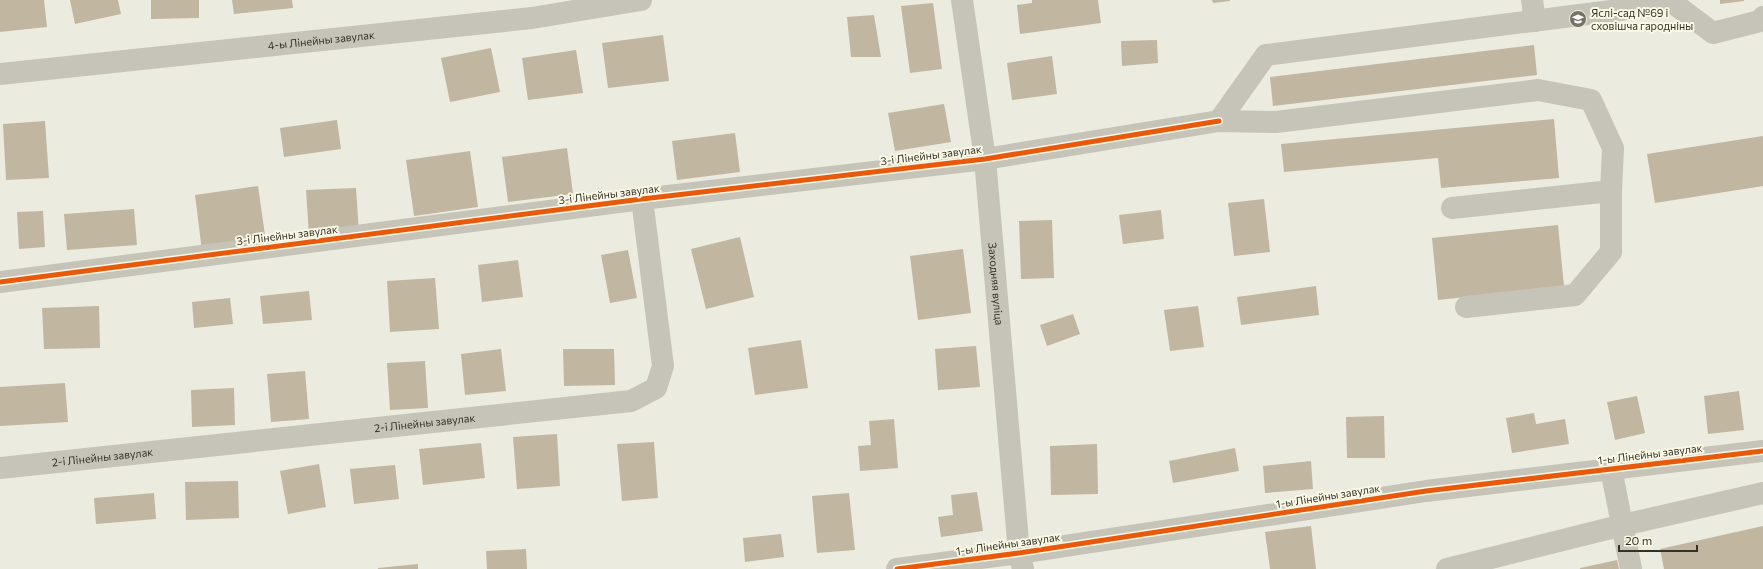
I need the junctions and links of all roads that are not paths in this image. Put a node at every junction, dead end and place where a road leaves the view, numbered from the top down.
1 (641, 0) edge
2 (962, 0) edge
3 (1532, 0) edge
4 (1763, 17) edge
5 (1535, 22) junction
6 (0, 74) edge
7 (1219, 121) junction
8 (985, 159) junction
9 (1611, 191) junction
10 (642, 199) junction
11 (1452, 208) dead end
12 (0, 282) edge
13 (1466, 307) dead end
14 (1763, 451) edge
15 (0, 468) edge
16 (1612, 469) junction
17 (1763, 493) edge
18 (1622, 525) junction
19 (1021, 561) edge
20 (897, 569) edge
21 (1448, 569) edge
22 (1631, 569) edge

1 - 6 street, 4-ы Лінейны завулак
2 - 8 street, Заходняя вуліца
3 - 5 street
4 - 5 street
5 - 7 street
7 - 8 street, 3-і Лінейны завулак
7 - 9 street, 3-і Лінейны завулак
8 - 10 street, 3-і Лінейны завулак
8 - 19 street, Заходняя вуліца
9 - 11 street
9 - 13 street, 3-і Лінейны завулак
10 - 12 street, 3-і Лінейны завулак
10 - 15 street, 2-і Лінейны завулак
14 - 16 street, 1-ы Лінейны завулак
16 - 18 street
16 - 19 street, 1-ы Лінейны завулак
17 - 18 street
18 - 21 street
18 - 22 street
19 - 20 street, 1-ы Лінейны завулак

